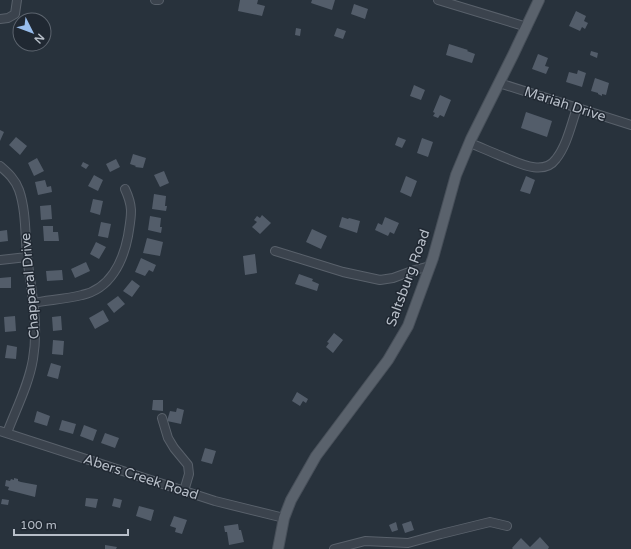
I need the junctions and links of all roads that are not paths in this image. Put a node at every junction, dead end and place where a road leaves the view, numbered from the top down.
1 (17, 0) edge
2 (155, 0) edge
3 (159, 0) edge
4 (438, 0) edge
5 (539, 0) edge
6 (0, 19) edge
7 (527, 27) junction
8 (499, 83) junction
9 (577, 108) junction
10 (631, 125) edge
11 (470, 143) junction
12 (0, 166) edge
13 (125, 189) dead end
14 (275, 251) dead end
15 (28, 258) junction
16 (0, 260) edge
17 (430, 266) junction
18 (33, 303) junction
19 (162, 418) dead end
20 (3, 432) edge
21 (184, 491) junction
22 (284, 518) junction
23 (507, 526) dead end
24 (278, 549) edge
25 (334, 549) edge

1 - 6 street
2 - 3 street
4 - 7 street
5 - 7 main road, Saltsburg Road
7 - 8 main road, Saltsburg Road
8 - 9 street, Mariah Drive
8 - 11 main road, Saltsburg Road
9 - 10 street, Mariah Drive
9 - 11 street
11 - 17 main road, Saltsburg Road
12 - 15 street, Chapparal Drive
13 - 18 street
14 - 17 street
15 - 16 street
15 - 18 street, Chapparal Drive
17 - 22 main road, Saltsburg Road
18 - 20 street, Chapparal Drive
19 - 21 street
20 - 21 street, Abers Creek Road
21 - 22 street, Abers Creek Road
22 - 24 main road, Saltsburg Road
23 - 25 street

